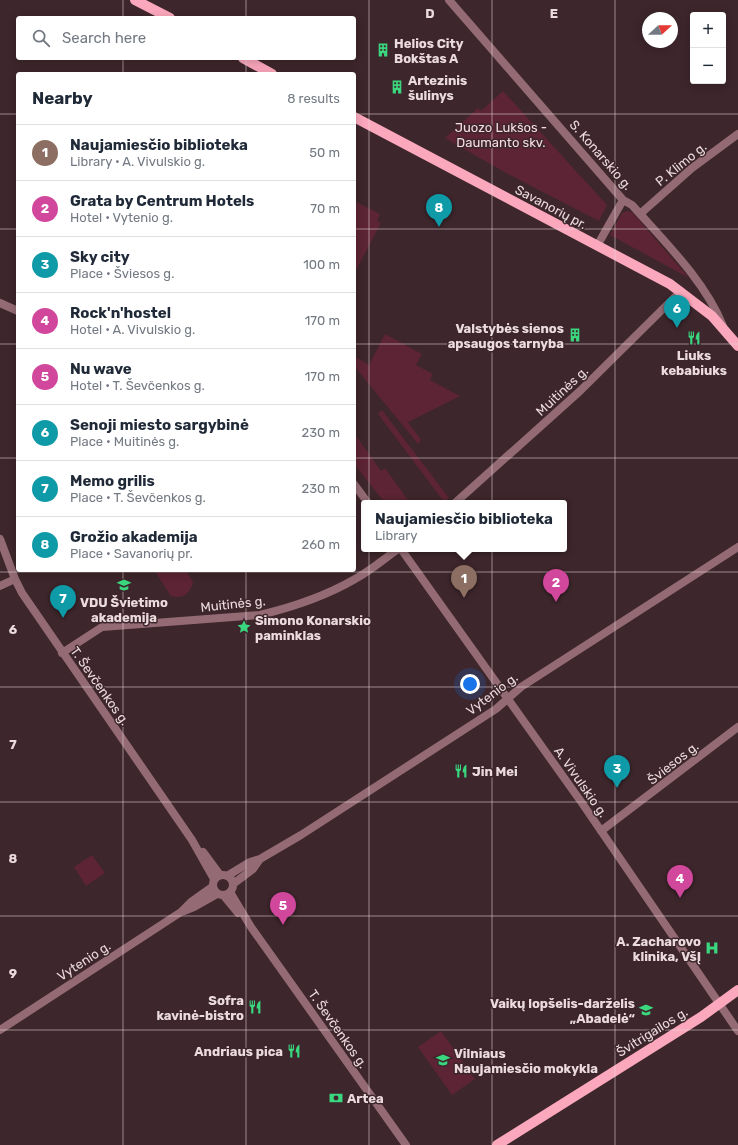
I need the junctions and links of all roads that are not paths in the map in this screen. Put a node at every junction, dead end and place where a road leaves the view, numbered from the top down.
1 (136, 0) edge
2 (449, 0) edge
3 (166, 16) edge
4 (247, 60) edge
5 (268, 72) edge
6 (356, 118) edge
7 (738, 134) edge
8 (623, 200) junction
9 (640, 214) junction
10 (597, 246) junction
11 (681, 291) junction
12 (0, 303) edge
13 (16, 310) edge
14 (726, 332) junction
15 (738, 346) edge
16 (356, 487) edge
17 (366, 500) edge
18 (459, 500) edge
19 (0, 539) edge
20 (738, 547) edge
21 (395, 552) edge
22 (401, 552) edge
23 (15, 579) junction
24 (0, 586) edge
25 (62, 653) junction
26 (507, 699) junction
27 (738, 727) edge
28 (601, 831) junction
29 (260, 859) junction
30 (221, 886) junction
31 (738, 990) edge
32 (720, 1004) junction
33 (0, 1030) edge
34 (738, 1031) edge
35 (406, 1145) edge
36 (497, 1145) edge

1 - 3 main road
2 - 8 street, S. Konarskio g.
4 - 5 main road
6 - 10 main road, Savanorių pr.
7 - 9 street, P. Klimo g.
8 - 9 street, S. Konarskio g.
8 - 10 street
9 - 14 street, S. Konarskio g.
10 - 11 main road, Savanorių pr.
11 - 14 main road, Savanorių pr.
11 - 18 street, Muitinės g.
12 - 13 street
14 - 15 main road, Savanorių pr.
16 - 17 street
19 - 23 street, T. Ševčenkos g.
20 - 26 street, Vytenio g.
21 - 25 street, Muitinės g.
22 - 26 street, A. Vivulskio g.
23 - 24 street
23 - 25 street, T. Ševčenkos g.
25 - 30 street, T. Ševčenkos g.
26 - 28 street, A. Vivulskio g.
26 - 29 street, Vytenio g.
27 - 28 street, Šviesos g.
28 - 32 street, A. Vivulskio g.
29 - 30 street, Vytenio g.
29 - 30 street, Vytenio g.
30 - 33 street, Vytenio g.
30 - 35 street, T. Ševčenkos g.
31 - 32 main road, Švitrigailos g.
32 - 34 street, A. Vivulskio g.
32 - 36 main road, Švitrigailos g.

